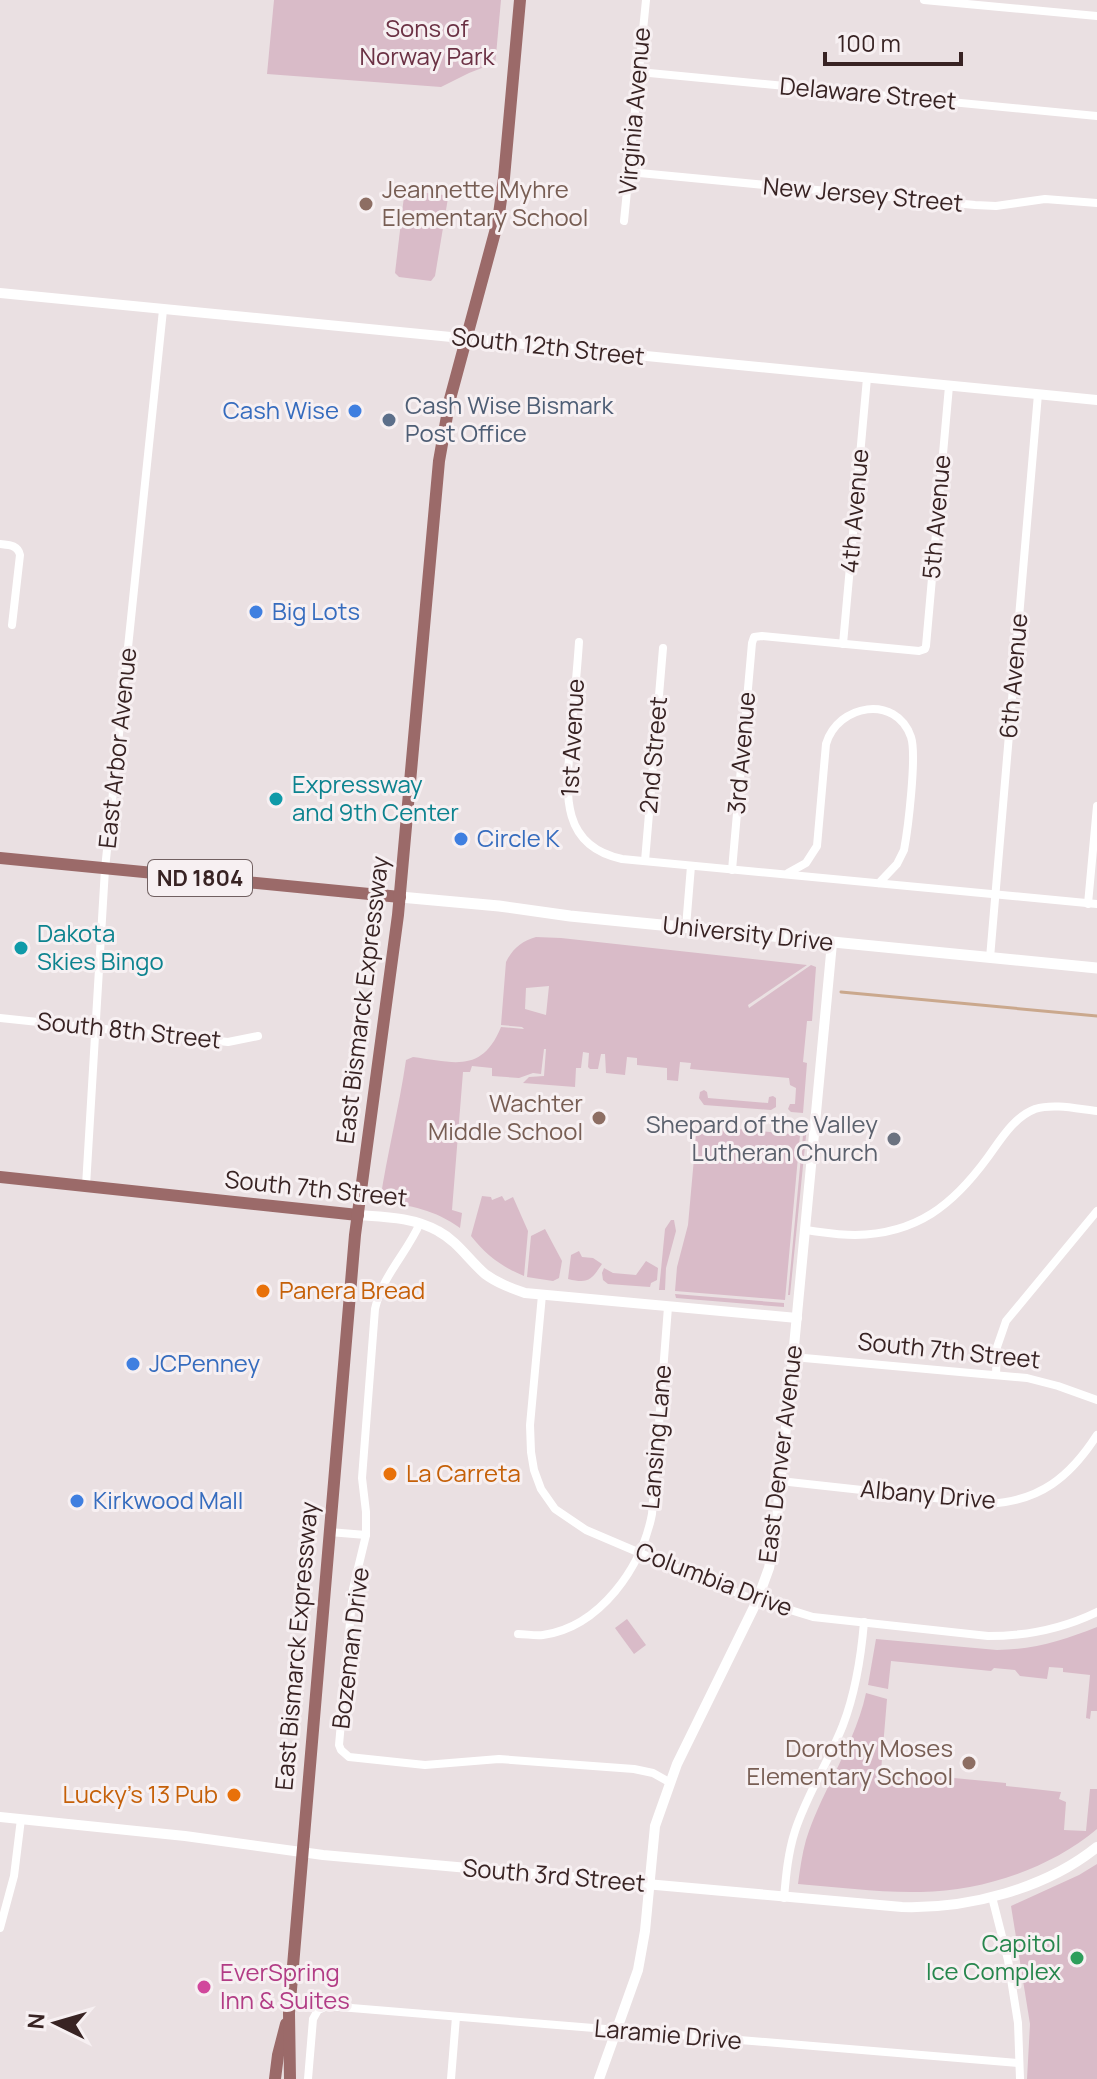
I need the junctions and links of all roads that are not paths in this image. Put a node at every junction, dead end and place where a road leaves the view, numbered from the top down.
1 (520, 0) edge
2 (646, 0) edge
3 (924, 0) edge
4 (1097, 16) edge
5 (639, 72) junction
6 (1097, 116) edge
7 (629, 172) junction
8 (1097, 203) edge
9 (624, 221) dead end
10 (0, 293) edge
11 (163, 310) junction
12 (467, 339) junction
13 (867, 378) junction
14 (949, 386) junction
15 (1038, 394) junction
16 (1097, 400) edge
17 (0, 544) edge
18 (12, 625) dead end
19 (579, 642) dead end
20 (843, 644) junction
21 (663, 648) dead end
22 (1097, 806) edge
23 (0, 858) edge
24 (645, 861) junction
25 (691, 866) junction
26 (105, 869) junction
27 (732, 870) junction
28 (783, 874) junction
29 (879, 883) junction
30 (995, 895) junction
31 (400, 897) junction
32 (1093, 904) edge
33 (686, 927) junction
34 (832, 943) junction
35 (990, 958) junction
36 (1097, 968) edge
37 (0, 1018) edge
38 (96, 1028) junction
39 (258, 1036) dead end
40 (1097, 1111) edge
41 (0, 1177) edge
42 (86, 1186) junction
43 (1097, 1211) edge
44 (358, 1215) junction
45 (420, 1223) junction
46 (805, 1230) junction
47 (542, 1295) junction
48 (668, 1307) junction
49 (797, 1318) junction
50 (793, 1357) junction
51 (996, 1375) junction
52 (1097, 1400) edge
53 (1097, 1435) edge
54 (780, 1481) junction
55 (329, 1532) junction
56 (366, 1535) junction
57 (640, 1553) junction
58 (757, 1601) junction
59 (1097, 1612) edge
60 (864, 1622) junction
61 (518, 1634) dead end
62 (669, 1782) junction
63 (0, 1817) edge
64 (21, 1819) junction
65 (1097, 1847) edge
66 (302, 1851) junction
67 (649, 1884) junction
68 (992, 1897) junction
69 (784, 1898) junction
70 (0, 1928) edge
71 (289, 2013) junction
72 (456, 2017) junction
73 (616, 2031) junction
74 (1019, 2063) junction
75 (275, 2079) edge
76 (290, 2079) edge
77 (308, 2079) edge
78 (451, 2079) edge
79 (599, 2079) edge
80 (1020, 2079) edge

1 - 12 main road, East Bismarck Expressway
2 - 5 street, Virginia Avenue
3 - 4 street
5 - 6 street, Delaware Street
5 - 7 street, Virginia Avenue
7 - 8 street, New Jersey Street
7 - 9 street, Virginia Avenue
10 - 11 street, South 12th Street
11 - 12 street, South 12th Street
11 - 26 street, East Arbor Avenue
12 - 13 street, South 12th Street
12 - 31 main road, East Bismarck Expressway
13 - 14 street, South 12th Street
13 - 20 street, 4th Avenue
14 - 15 street, South 12th Street
14 - 20 street, 5th Avenue
15 - 16 street, South 12th Street
15 - 30 street, 6th Avenue
17 - 18 street
19 - 24 street, 1st Avenue
20 - 27 street, 3rd Avenue
21 - 24 street, 2nd Street
22 - 32 street
23 - 26 main road, ND 1804
24 - 25 street
25 - 27 street
25 - 33 street
26 - 31 main road, ND 1804
26 - 38 street, East Arbor Avenue
27 - 28 street
28 - 29 street
28 - 29 street
29 - 30 street
30 - 32 street
30 - 35 street, 6th Avenue
31 - 33 main road, University Drive / ND 1804
31 - 44 main road, East Bismarck Expressway
33 - 34 main road, University Drive / ND 1804
34 - 35 main road, University Drive / ND 1804
34 - 46 street, East Denver Avenue
35 - 36 main road, University Drive / ND 1804
37 - 38 street, South 8th Street
38 - 39 street, South 8th Street
38 - 42 street, East Arbor Avenue
40 - 46 street
41 - 42 main road, South 7th Street
42 - 44 main road, South 7th Street
43 - 51 street
44 - 45 street, South 7th Street
44 - 55 main road, East Bismarck Expressway
45 - 47 street, South 7th Street
45 - 56 street, Bozeman Drive
46 - 49 street, East Denver Avenue
47 - 48 street, South 7th Street
47 - 57 street, Columbia Drive
48 - 49 street, South 7th Street
48 - 57 street, Lansing Lane
49 - 50 street, East Denver Avenue
50 - 51 street, South 7th Street
50 - 54 street, East Denver Avenue
51 - 52 street, South 7th Street
53 - 54 street, Albany Drive
54 - 58 street, East Denver Avenue
55 - 56 street
55 - 66 main road, East Bismarck Expressway
56 - 62 street, Bozeman Drive
57 - 58 street, Columbia Drive
57 - 61 street, Lansing Lane
58 - 60 street, Columbia Drive
58 - 62 street, East Denver Avenue
59 - 60 street, Columbia Drive
60 - 69 street
62 - 67 street, East Denver Avenue
63 - 64 street, South 3rd Street
64 - 66 street, South 3rd Street
64 - 70 street
65 - 68 street, South 3rd Street
66 - 67 street, South 3rd Street
66 - 71 main road, East Bismarck Expressway
67 - 69 street, South 3rd Street
67 - 73 street, East Denver Avenue
68 - 69 street, South 3rd Street
68 - 74 street
71 - 75 main road, East Bismarck Expressway
71 - 76 main road, East Bismarck Expressway
72 - 73 street, Laramie Drive
72 - 77 street, Laramie Drive
72 - 78 street
73 - 74 street, Laramie Drive
73 - 79 street, East Denver Avenue
74 - 80 street

